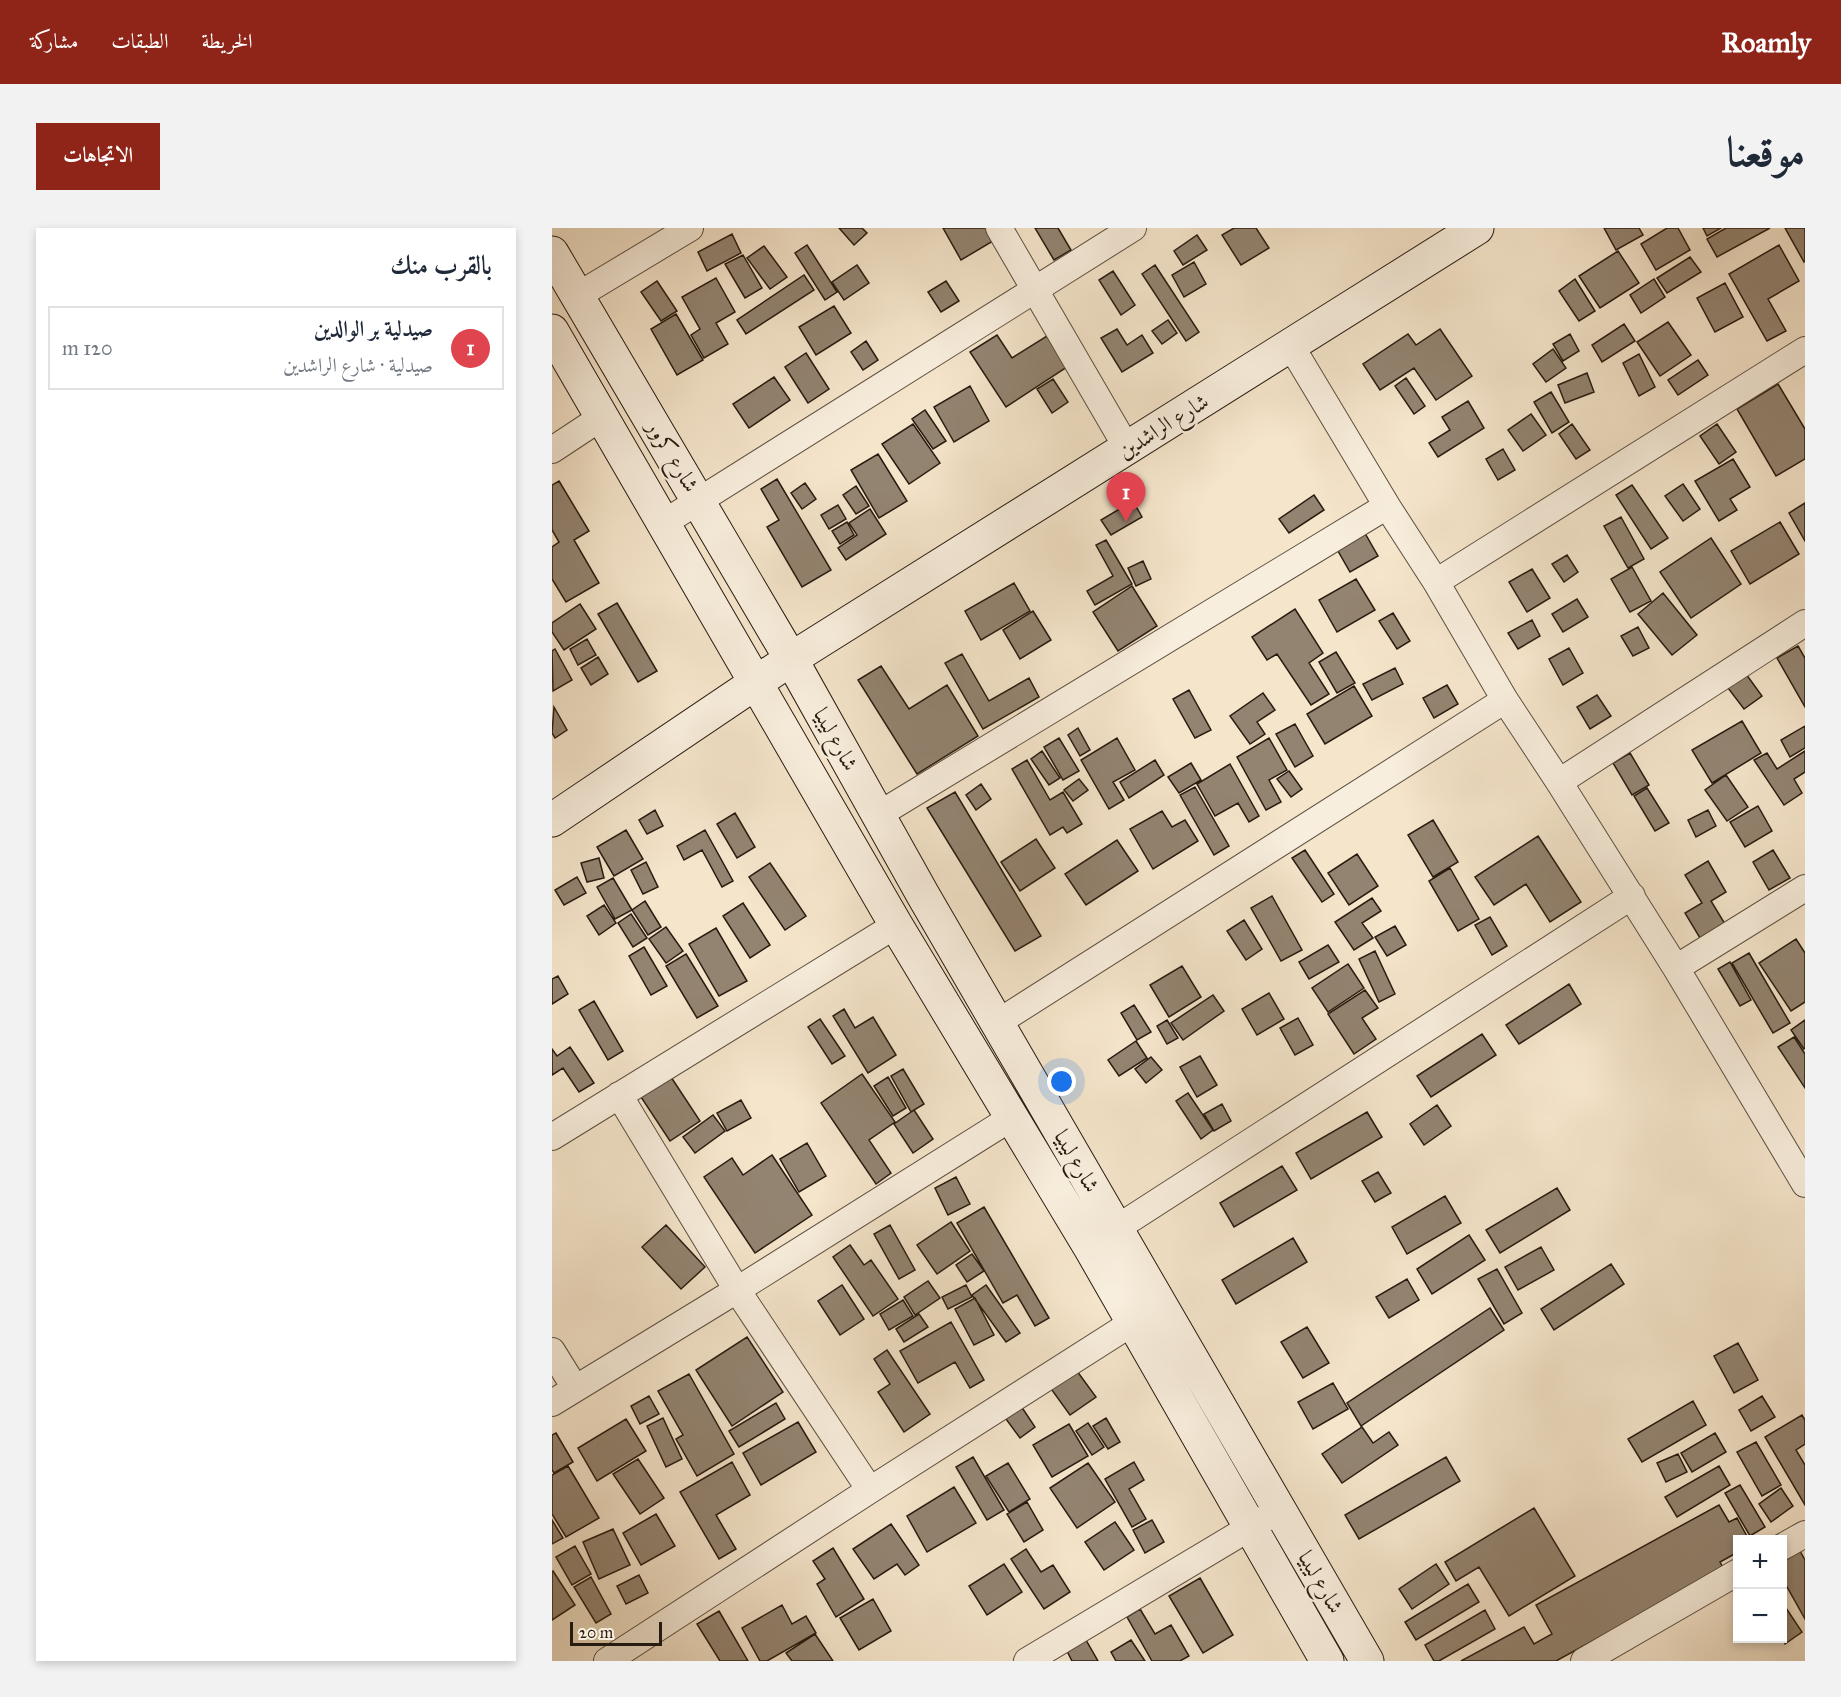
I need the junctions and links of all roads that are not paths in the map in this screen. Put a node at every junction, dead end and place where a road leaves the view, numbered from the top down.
1 (690, 228) edge
2 (999, 228) edge
3 (1133, 228) edge
4 (1478, 228) edge
5 (552, 253) edge
6 (1035, 290) junction
7 (577, 296) junction
8 (552, 331) edge
9 (1291, 346) junction
10 (1805, 350) edge
11 (602, 417) junction
12 (1127, 448) junction
13 (552, 450) edge
14 (699, 500) junction
15 (1387, 506) junction
16 (662, 524) junction
17 (1436, 582) junction
18 (1805, 624) edge
19 (791, 659) junction
20 (756, 682) junction
21 (1504, 700) junction
22 (1559, 782) junction
23 (879, 815) junction
24 (552, 820) edge
25 (1805, 888) edge
26 (1632, 896) junction
27 (896, 925) junction
28 (1677, 968) junction
29 (997, 1023) junction
30 (618, 1095) junction
31 (1011, 1118) junction
32 (552, 1137) edge
33 (1801, 1168) edge
34 (1117, 1228) junction
35 (737, 1290) junction
36 (1132, 1323) junction
37 (552, 1351) edge
38 (1197, 1367) junction
39 (1169, 1386) junction
40 (575, 1388) junction
41 (552, 1403) edge
42 (870, 1490) junction
43 (1280, 1510) junction
44 (1249, 1527) junction
45 (1805, 1534) edge
46 (1787, 1544) edge
47 (1733, 1574) edge
48 (620, 1657) edge
49 (1027, 1661) edge
50 (1327, 1661) edge
51 (1367, 1661) edge
52 (1584, 1661) edge

1 - 7 street
2 - 6 street
3 - 6 street
4 - 9 main road, شارع الراشدين
5 - 7 main road, شارع كرور
6 - 12 street
6 - 14 street
7 - 14 main road, شارع كرور
8 - 11 main road, شارع كرور
9 - 12 main road, شارع الراشدين
9 - 15 street
10 - 17 street
11 - 13 street
11 - 16 main road, شارع كرور
12 - 19 main road, شارع الراشدين
14 - 16 street
14 - 19 main road, شارع كرور
15 - 17 street
15 - 23 street
16 - 20 main road, شارع كرور
17 - 21 street
18 - 22 street
19 - 20 main road, شارع الراشدين
19 - 23 main road, شارع ليبيا
20 - 24 main road, شارع الراشدين
20 - 27 main road, شارع ليبيا
21 - 22 street
21 - 29 street
22 - 26 street
23 - 29 main road, شارع ليبيا
25 - 28 street
26 - 28 street
26 - 34 street
27 - 30 street
27 - 31 main road, شارع ليبيا
28 - 33 street
29 - 34 main road, شارع ليبيا
30 - 32 street
30 - 35 street
31 - 35 street
31 - 36 main road, شارع ليبيا
34 - 38 main road, شارع ليبيا
35 - 40 street
35 - 42 street
36 - 39 main road, شارع ليبيا
36 - 42 street
37 - 40 street
38 - 39 main road
38 - 43 main road, شارع ليبيا
39 - 44 main road, شارع ليبيا
40 - 41 street
42 - 48 street
43 - 44 street
43 - 51 main road, شارع ليبيا
44 - 49 street
44 - 50 main road, شارع ليبيا
45 - 46 street
47 - 52 street

